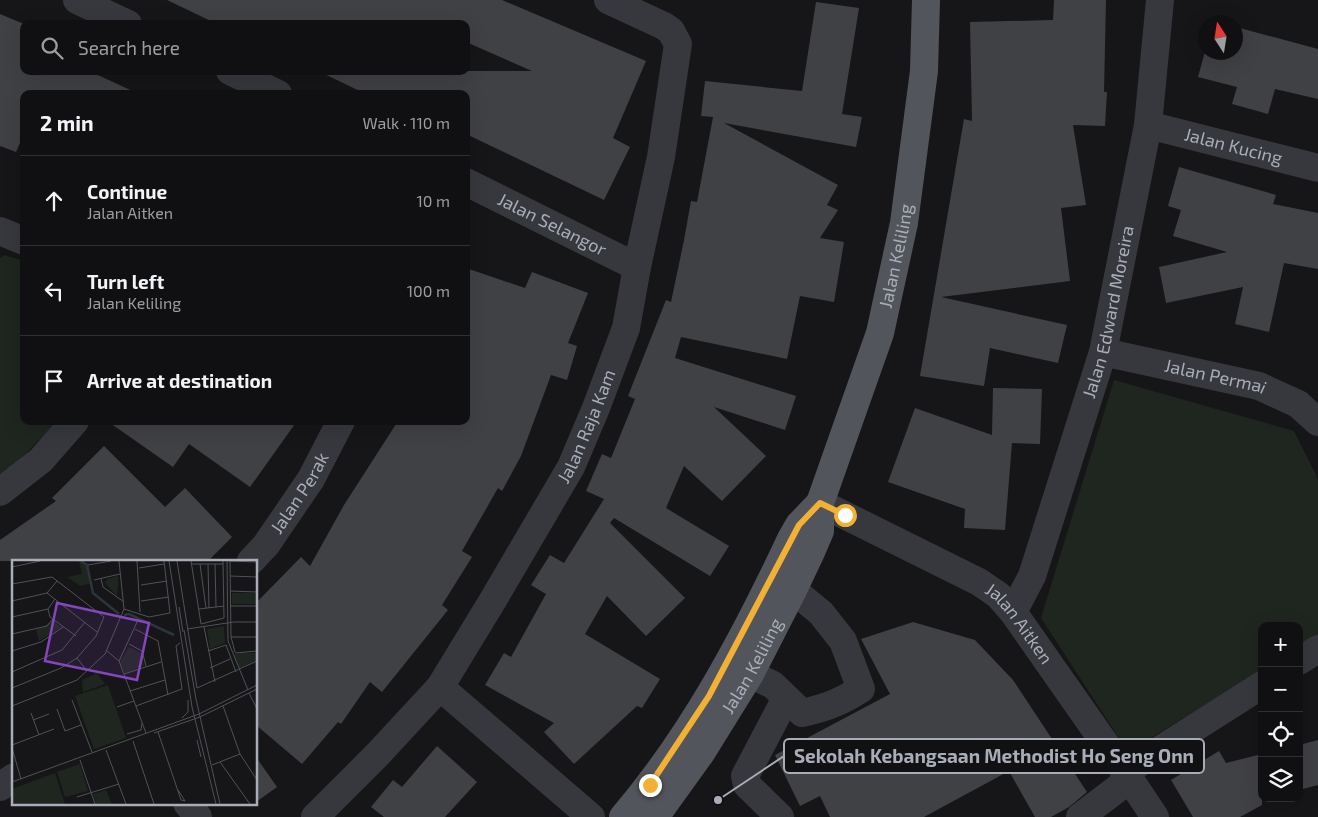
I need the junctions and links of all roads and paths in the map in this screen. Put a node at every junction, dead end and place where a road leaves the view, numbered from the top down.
1 (77, 0) edge
2 (608, 0) edge
3 (926, 0) edge
4 (1160, 0) edge
5 (120, 20) edge
6 (238, 75) edge
7 (270, 90) edge
8 (1148, 125) junction
9 (1318, 168) edge
10 (470, 184) edge
11 (0, 231) edge
12 (20, 238) edge
13 (637, 267) junction
14 (1103, 352) junction
15 (1318, 422) edge
16 (72, 425) edge
17 (339, 425) edge
18 (0, 492) edge
19 (820, 503) junction
20 (252, 560) edge
21 (794, 590) junction
22 (1013, 612) junction
23 (1318, 649) edge
24 (1303, 658) edge
25 (750, 674) junction
26 (440, 687) junction
27 (1258, 688) edge
28 (786, 698) junction
29 (1128, 775) junction
30 (12, 779) edge
31 (0, 787) edge
32 (188, 804) edge
33 (198, 817) edge
34 (315, 817) edge
35 (591, 817) edge
36 (623, 817) edge
37 (655, 817) edge
38 (780, 817) edge
39 (1080, 817) edge
40 (1155, 817) edge

1 - 5 street
2 - 13 street, Jalan Raja Kam
3 - 19 main road, Jalan Keliling
4 - 8 street, Jalan Edward Moreira
6 - 7 street
8 - 9 street, Jalan Kucing
8 - 14 street, Jalan Edward Moreira
10 - 13 street, Jalan Selangor
11 - 12 street
13 - 26 street, Jalan Raja Kam
14 - 15 street, Jalan Permai
14 - 22 street, Jalan Edward Moreira
16 - 18 street
17 - 20 street, Jalan Perak
19 - 21 main road, Jalan Keliling
19 - 22 street, Jalan Aitken
19 - 36 main road, Jalan Keliling
21 - 25 main road, Jalan Keliling
21 - 28 street
22 - 29 street, Jalan Aitken
23 - 24 street
25 - 28 street
25 - 37 main road, Jalan Keliling
26 - 34 street, Jalan Raja Kam
26 - 35 street
27 - 29 street
28 - 38 street
29 - 39 street
29 - 40 street, Jalan Aitken
30 - 31 street
32 - 33 street

